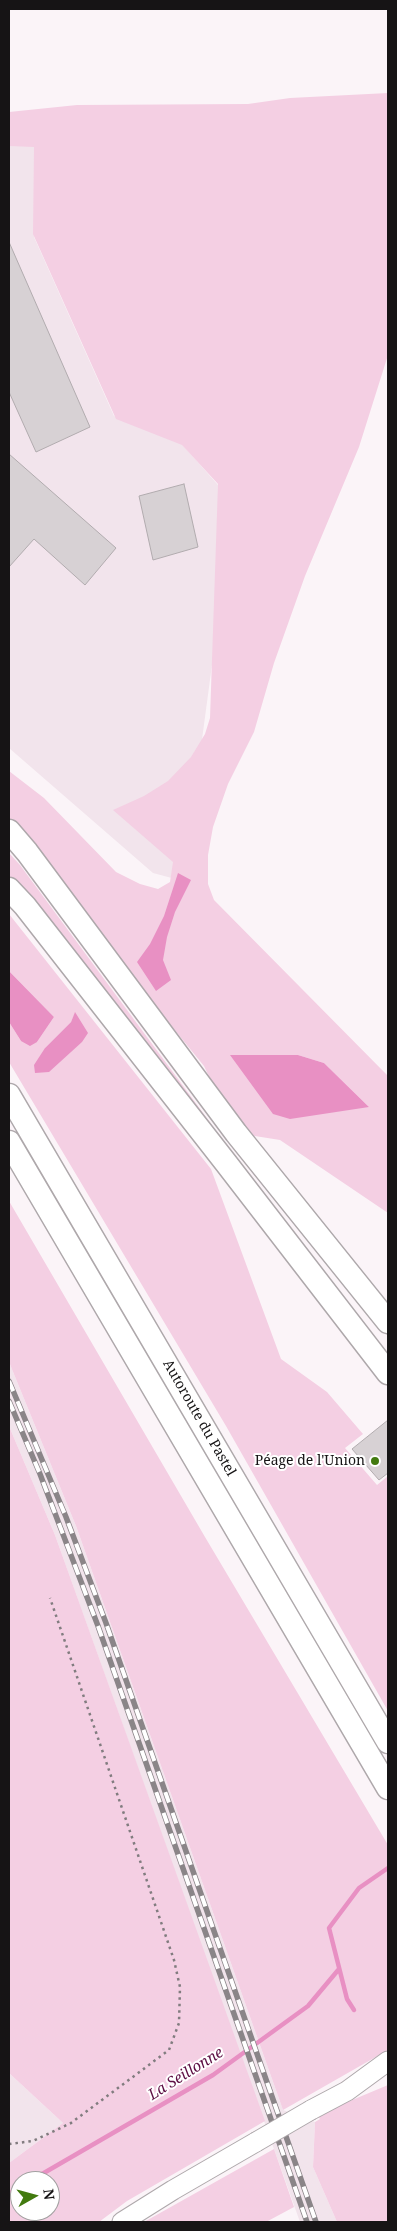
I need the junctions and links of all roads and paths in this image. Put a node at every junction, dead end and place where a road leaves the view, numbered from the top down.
1 (9, 831) edge
2 (9, 889) edge
3 (9, 1095) edge
4 (9, 1142) edge
5 (388, 1322) edge
6 (388, 1373) edge
7 (50, 1598) dead end
8 (388, 1742) edge
9 (388, 1788) edge
10 (388, 2061) edge
11 (388, 2077) edge
12 (347, 2090) junction
13 (9, 2144) edge
14 (122, 2222) edge

1 - 5 highway
2 - 6 highway
3 - 8 highway, Autoroute du Pastel
4 - 9 highway, Autoroute du Pastel
7 - 13 path
10 - 12 main road
11 - 12 main road
12 - 14 main road, bridge

